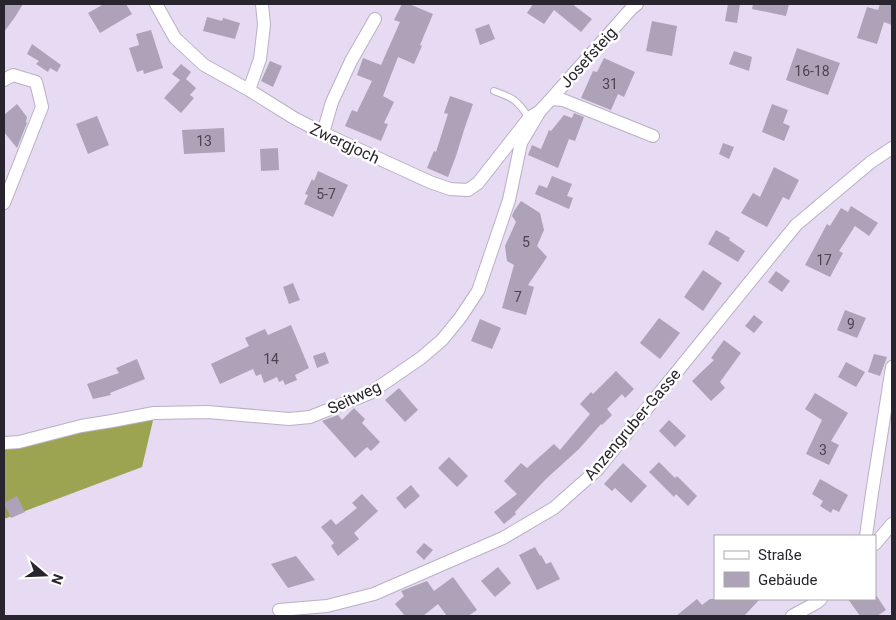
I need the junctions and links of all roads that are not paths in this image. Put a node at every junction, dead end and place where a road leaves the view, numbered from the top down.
1 (156, 4) edge
2 (262, 4) edge
3 (637, 4) edge
4 (375, 19) dead end
5 (4, 80) edge
6 (248, 90) junction
7 (494, 91) dead end
8 (551, 99) junction
9 (534, 114) junction
10 (323, 133) junction
11 (653, 136) dead end
12 (892, 148) edge
13 (4, 203) edge
14 (892, 367) edge
15 (4, 444) edge
16 (892, 524) edge
17 (866, 535) edge
18 (876, 543) edge
19 (820, 600) edge
20 (278, 610) dead end
21 (792, 616) edge

1 - 6 street, Zwergjoch
2 - 6 street
3 - 8 street, Josefsteig
4 - 10 street
5 - 13 street
6 - 10 street, Zwergjoch
7 - 9 lane
8 - 9 street, Josefsteig
8 - 11 street
9 - 10 street, Zwergjoch
9 - 15 street, Seitweg
12 - 20 street, Anzengruber-Gasse
14 - 17 street
16 - 18 street
19 - 21 street

